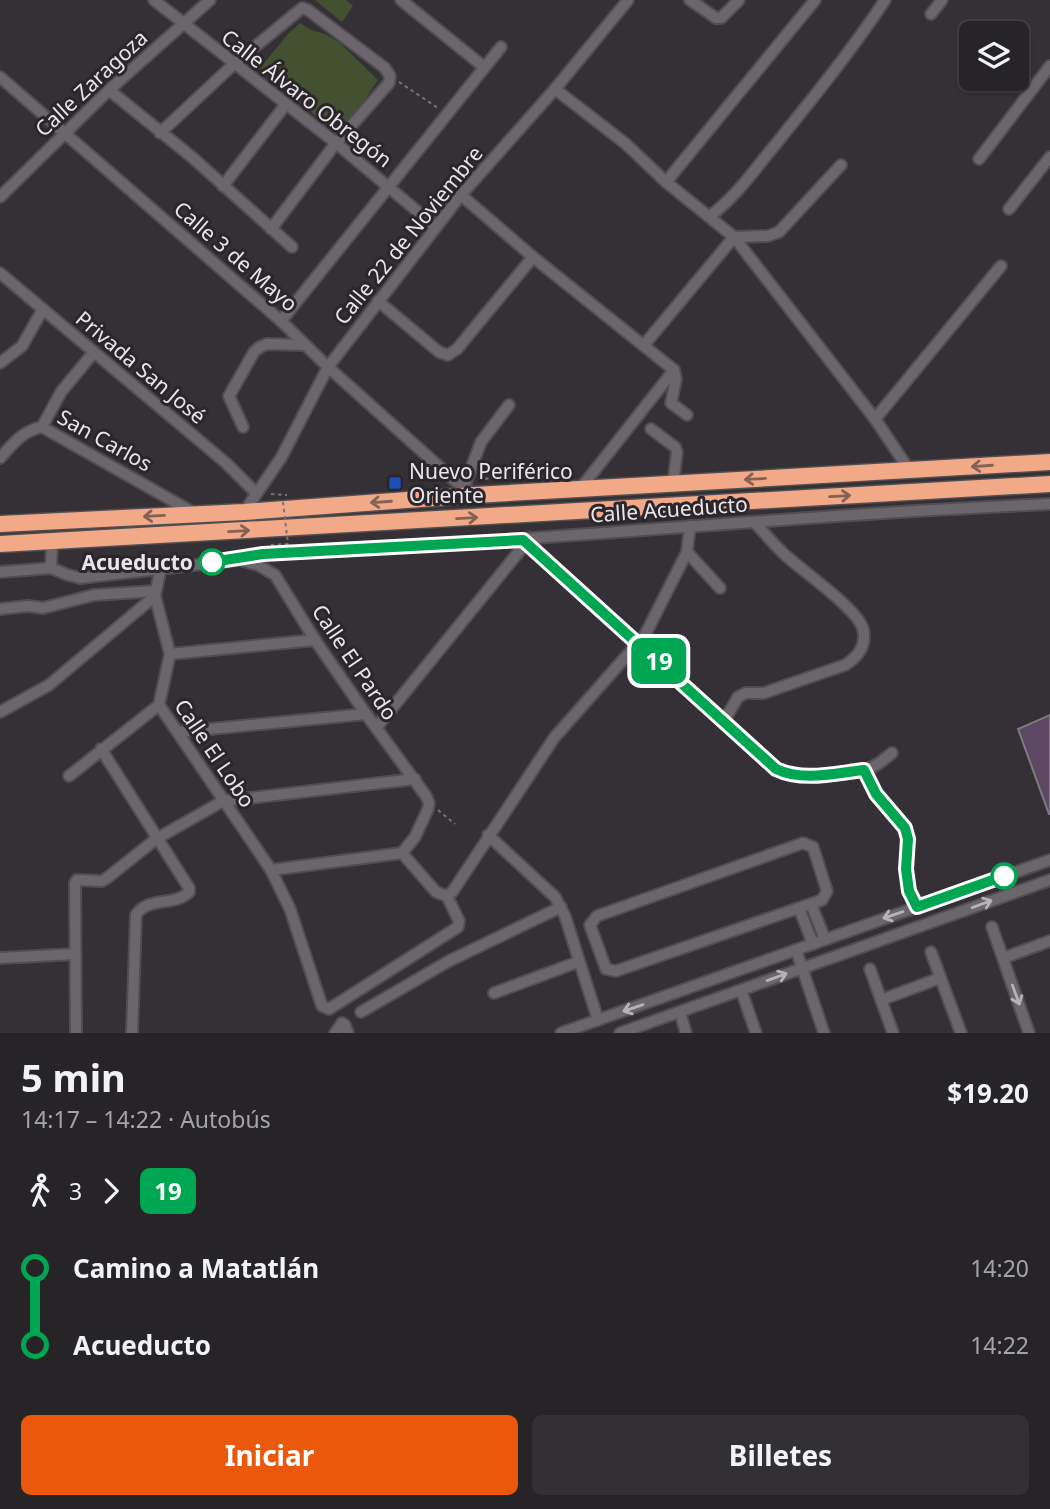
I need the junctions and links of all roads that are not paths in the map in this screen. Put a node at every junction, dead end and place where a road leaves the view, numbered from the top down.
1 (154, 0) edge
2 (210, 0) edge
3 (401, 0) edge
4 (628, 0) edge
5 (690, 0) edge
6 (739, 0) edge
7 (815, 0) edge
8 (885, 0) edge
9 (942, 0) edge
10 (931, 14) dead end
11 (183, 24) junction
12 (501, 47) dead end
13 (234, 64) junction
14 (1050, 66) edge
15 (484, 67) junction
16 (0, 78) edge
17 (555, 89) junction
18 (109, 90) junction
19 (286, 104) junction
20 (65, 132) junction
21 (160, 133) junction
22 (336, 143) junction
23 (1050, 157) edge
24 (979, 159) dead end
25 (841, 165) dead end
26 (666, 182) junction
27 (223, 186) junction
28 (388, 187) junction
29 (461, 195) junction
30 (0, 197) edge
31 (1009, 209) dead end
32 (710, 216) junction
33 (436, 227) junction
34 (271, 229) junction
35 (734, 237) junction
36 (292, 247) dead end
37 (533, 257) junction
38 (1002, 267) dead end
39 (0, 272) edge
40 (378, 301) junction
41 (43, 309) junction
42 (281, 321) junction
43 (305, 345) junction
44 (644, 345) junction
45 (94, 352) junction
46 (0, 363) edge
47 (328, 367) junction
48 (674, 370) junction
49 (509, 405) dead end
50 (687, 415) dead end
51 (874, 419) junction
52 (42, 427) junction
53 (243, 427) dead end
54 (651, 429) dead end
55 (0, 458) edge
56 (1050, 462) edge
57 (910, 471) junction
58 (673, 484) junction
59 (1050, 484) edge
60 (580, 489) junction
61 (469, 491) junction
62 (926, 491) junction
63 (256, 492) junction
64 (1050, 504) edge
65 (924, 509) junction
66 (244, 512) junction
67 (196, 514) junction
68 (754, 522) junction
69 (0, 524) edge
70 (690, 526) junction
71 (525, 541) junction
72 (52, 542) junction
73 (0, 544) edge
74 (687, 552) junction
75 (238, 560) junction
76 (161, 567) junction
77 (51, 568) junction
78 (0, 572) edge
79 (720, 588) dead end
80 (155, 593) junction
81 (0, 609) edge
82 (315, 640) junction
83 (639, 643) junction
84 (170, 654) junction
85 (159, 705) junction
86 (0, 712) edge
87 (366, 714) junction
88 (724, 721) junction
89 (376, 728) junction
90 (179, 732) junction
91 (101, 749) junction
92 (892, 753) dead end
93 (864, 770) junction
94 (69, 776) dead end
95 (415, 779) junction
96 (223, 801) junction
97 (488, 835) junction
98 (156, 839) junction
99 (406, 849) junction
100 (1050, 860) edge
101 (271, 870) junction
102 (1050, 880) edge
103 (447, 896) junction
104 (811, 904) junction
105 (561, 907) junction
106 (917, 907) junction
107 (799, 908) junction
108 (992, 927) dead end
109 (825, 939) junction
110 (1050, 941) edge
111 (813, 944) junction
112 (796, 950) junction
113 (931, 952) dead end
114 (75, 954) junction
115 (0, 958) edge
116 (1003, 958) junction
117 (578, 962) junction
118 (802, 968) junction
119 (870, 969) dead end
120 (940, 978) junction
121 (685, 989) junction
122 (741, 990) junction
123 (494, 993) dead end
124 (667, 995) junction
125 (881, 1000) junction
126 (361, 1012) dead end
127 (679, 1012) junction
128 (597, 1020) junction
129 (76, 1033) edge
130 (132, 1033) edge
131 (335, 1033) edge
132 (348, 1033) edge
133 (561, 1033) edge
134 (620, 1033) edge
135 (687, 1033) edge
136 (756, 1033) edge
137 (824, 1033) edge
138 (893, 1033) edge
139 (961, 1033) edge
140 (1030, 1033) edge

1 - 11 street, Calle Álvaro Obregón
2 - 11 street, Calle Zaragoza
3 - 15 street
4 - 17 street, Calle 22 de Noviembre
5 - 6 street
7 - 26 street
8 - 32 street
9 - 10 street
11 - 13 street, Calle Álvaro Obregón
11 - 18 street, Calle Zaragoza
12 - 15 street
13 - 19 street, Calle Álvaro Obregón
13 - 21 street
13 - 22 street
14 - 24 street
15 - 28 street
16 - 20 street, Calle 3 de Mayo
17 - 26 street
17 - 29 street, Calle 22 de Noviembre
18 - 20 street, Calle Zaragoza
18 - 21 street
19 - 22 street, Calle Álvaro Obregón
19 - 27 street
20 - 30 street, Calle Zaragoza
20 - 42 street, Calle 3 de Mayo
21 - 27 street
22 - 28 street, Calle Álvaro Obregón
22 - 34 street
23 - 31 street
25 - 35 street
26 - 32 street
27 - 34 street
28 - 33 street, Calle Álvaro Obregón
28 - 42 street
29 - 33 street, Calle 22 de Noviembre
29 - 37 street
32 - 35 street
33 - 40 street, Calle 22 de Noviembre
34 - 36 street
35 - 44 street
35 - 51 street
37 - 40 street
37 - 44 street
38 - 51 street
39 - 41 street, Privada San José
40 - 47 street, Calle 22 de Noviembre
41 - 45 street, Privada San José
41 - 46 street
42 - 43 street, Calle 3 de Mayo
43 - 47 street, Calle 3 de Mayo
43 - 53 street
44 - 48 street
45 - 52 street
45 - 63 street, Privada San José
47 - 61 street, Calle 3 de Mayo
47 - 63 street, Calle 22 de Noviembre
48 - 50 street
48 - 60 street
49 - 61 street
51 - 57 street
52 - 55 street, San Carlos
52 - 67 street, San Carlos
54 - 58 street
56 -> 57 highway
57 -> 58 highway
58 - 60 highway
59 - 62 highway
60 - 61 highway
61 -> 66 highway
62 - 65 street
72 -> 62 highway
63 - 66 street, Calle 22 de Noviembre
64 - 65 street, Calle Acueducto
65 - 68 street, Calle Acueducto
66 - 67 highway
67 -> 69 highway
68 - 70 street, Calle Acueducto
68 - 88 street
70 - 71 street, Calle Acueducto
70 - 74 street
71 - 75 street, Calle Acueducto
71 - 83 street
71 - 89 street
72 - 73 highway
72 - 77 street
74 - 79 street
74 - 83 street
75 - 76 street, Calle Acueducto
75 - 82 street, Calle El Pardo
76 - 77 street, Calle Acueducto
76 - 80 street, Calle El Lobo
77 - 78 street, Calle Acueducto
80 - 81 street
80 - 84 street, Calle El Lobo
80 - 86 street
82 - 84 street
82 - 87 street, Calle El Pardo
83 - 88 street
83 - 97 street
84 - 85 street, Calle El Lobo
85 - 90 street, Calle El Lobo
85 - 91 street
87 - 89 street, Calle El Pardo
87 - 90 street
88 - 93 street
89 - 95 street, Calle El Pardo
90 - 96 street, Calle El Lobo
91 - 94 street
91 - 98 street
92 - 93 street
93 - 106 street
95 - 96 street
95 - 99 street, Calle El Pardo
96 - 98 street
96 - 101 street, Calle El Lobo
97 - 103 street
97 - 105 street
98 - 114 street
98 - 130 street
99 - 101 street
99 - 103 street
100 - 106 street
101 - 103 street, Calle El Lobo
118 -> 102 street
104 - 107 street
104 - 107 street
104 - 109 street
105 - 117 street
105 - 126 street
106 -> 109 street
107 - 111 street
108 - 116 street
109 - 111 street
110 - 116 street
111 - 112 street
112 - 118 street
112 - 121 street
113 - 120 street
114 - 115 street
114 - 129 street
116 -> 140 street
117 - 123 street
117 - 128 street
122 -> 118 street
118 - 137 street
119 - 125 street
120 - 125 street
120 - 139 street
121 - 124 street
121 - 127 street
122 - 127 street
122 - 136 street
124 - 127 street
124 -> 128 street
125 - 138 street
127 - 134 street
127 - 135 street
128 - 133 street
131 - 132 street

